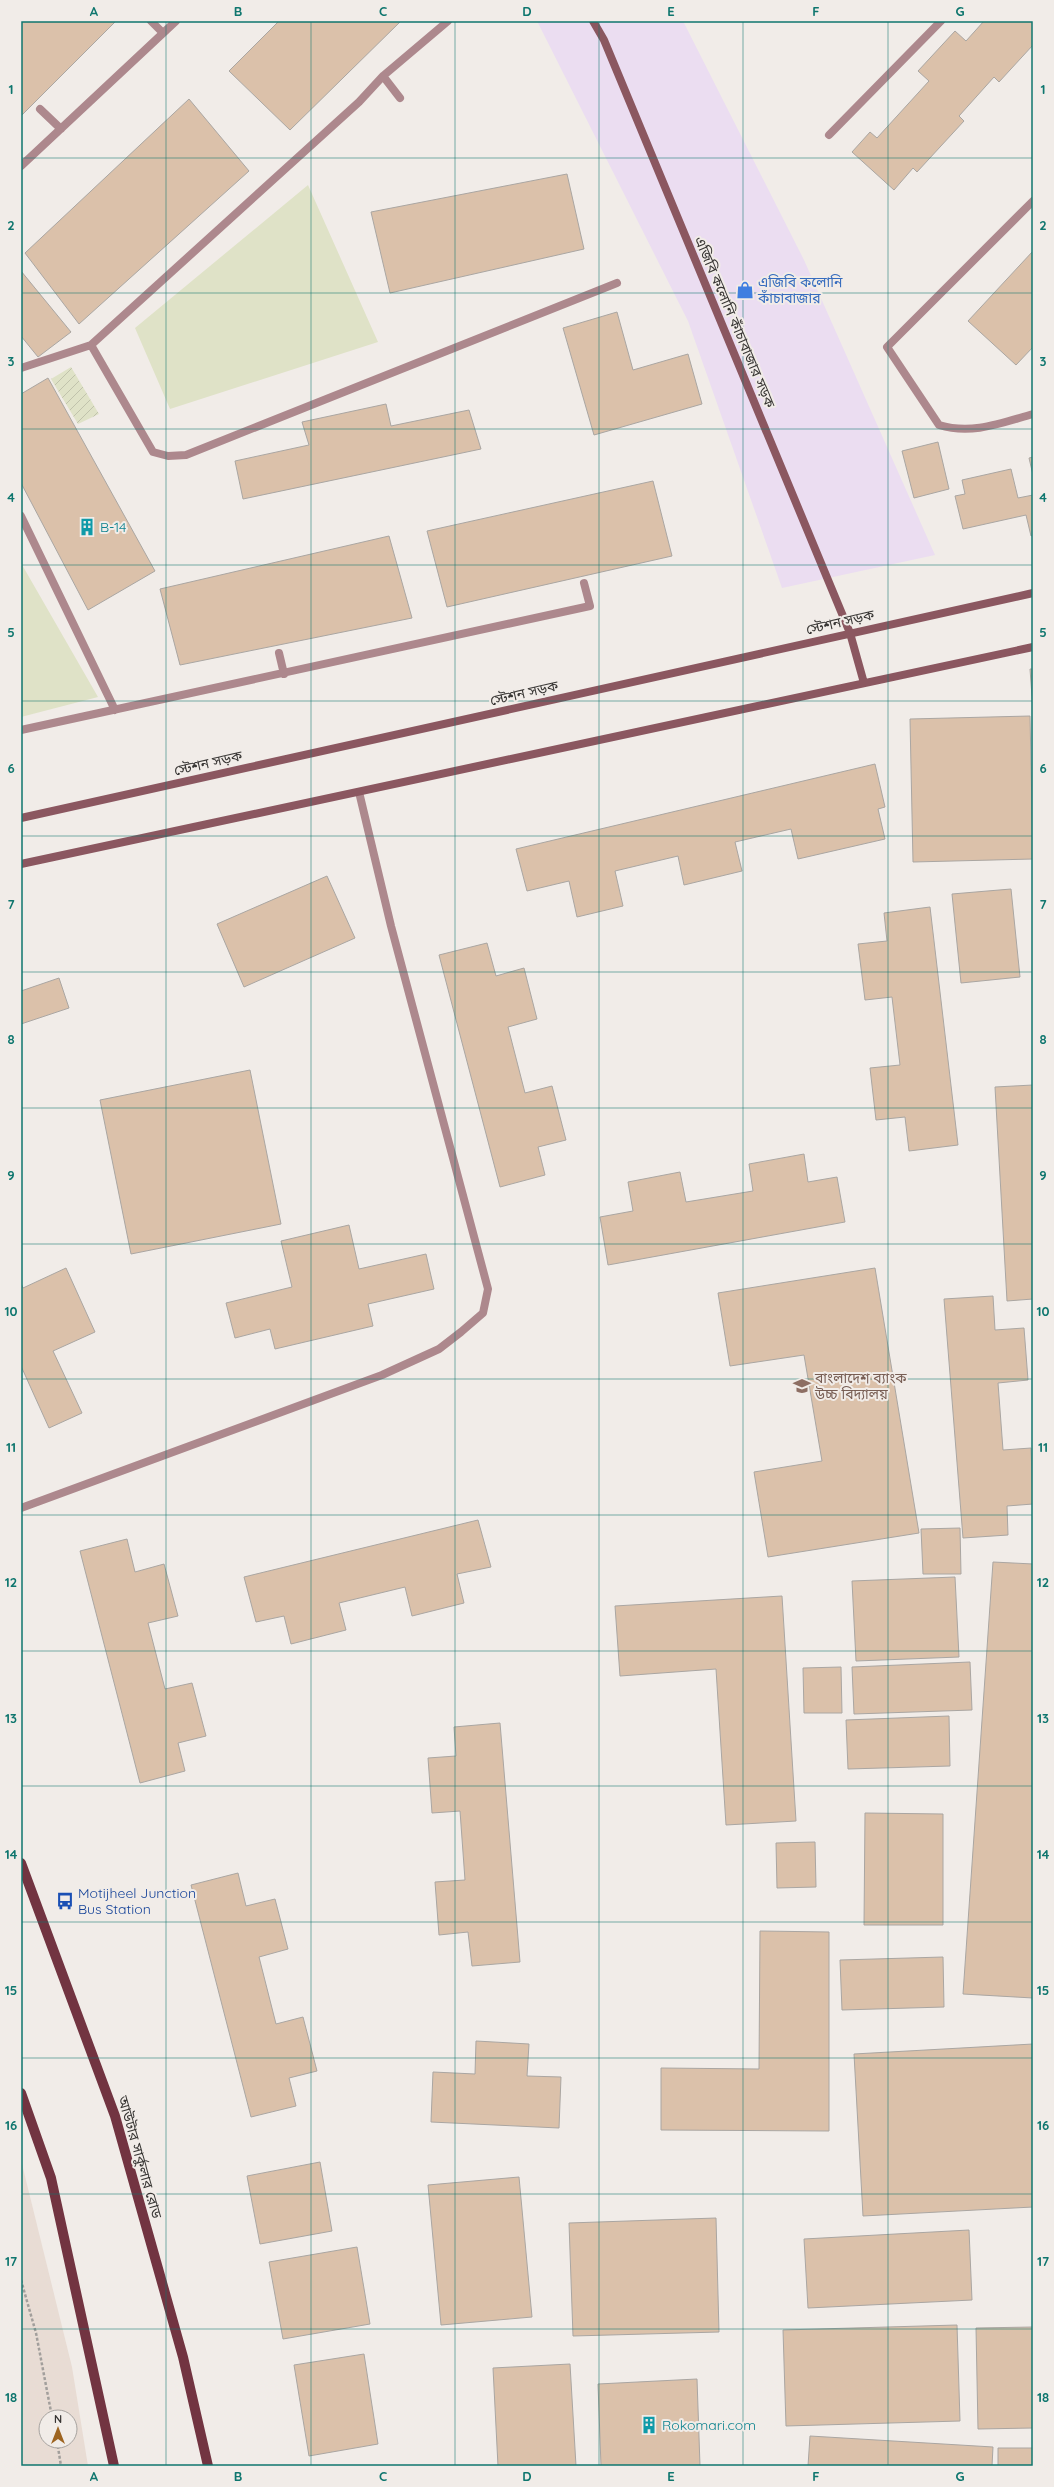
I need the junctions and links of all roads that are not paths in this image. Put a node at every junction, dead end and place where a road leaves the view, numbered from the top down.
1 (151, 21) edge
2 (176, 21) edge
3 (448, 21) edge
4 (594, 21) edge
5 (941, 21) edge
6 (163, 33) junction
7 (383, 76) junction
8 (400, 98) dead end
9 (40, 109) dead end
10 (61, 129) junction
11 (829, 135) dead end
12 (21, 166) edge
13 (1033, 201) edge
14 (617, 282) dead end
15 (91, 345) junction
16 (21, 368) edge
17 (1033, 414) edge
18 (21, 516) edge
19 (584, 583) dead end
20 (1033, 593) edge
21 (850, 633) junction
22 (1033, 647) edge
23 (279, 653) dead end
24 (284, 674) junction
25 (864, 683) junction
26 (115, 710) junction
27 (21, 730) edge
28 (359, 792) junction
29 (21, 818) edge
30 (21, 864) edge
31 (21, 1508) edge
32 (21, 1863) edge
33 (21, 2093) edge
34 (114, 2466) edge
35 (208, 2466) edge

1 - 6 street
2 - 6 street
3 - 7 street
4 - 21 main road, এজিবি কলোনি কাঁচাবাজার সড়ক
5 - 11 street
6 - 10 street
7 - 8 street
7 - 15 street
9 - 10 street
10 - 12 street
13 - 17 street
14 - 15 street
15 - 16 street
18 - 26 street
19 - 24 street
20 - 21 main road, স্টেশন সড়ক
21 - 25 main road, এজিবি কলোনি কাঁচাবাজার সড়ক
21 - 29 main road, স্টেশন সড়ক
22 - 25 main road
23 - 24 street
24 - 26 street
25 - 28 main road
26 - 27 street
28 - 30 main road
28 - 31 street
32 - 35 main road, আউটার সার্কুলার রোড
33 - 34 main road

